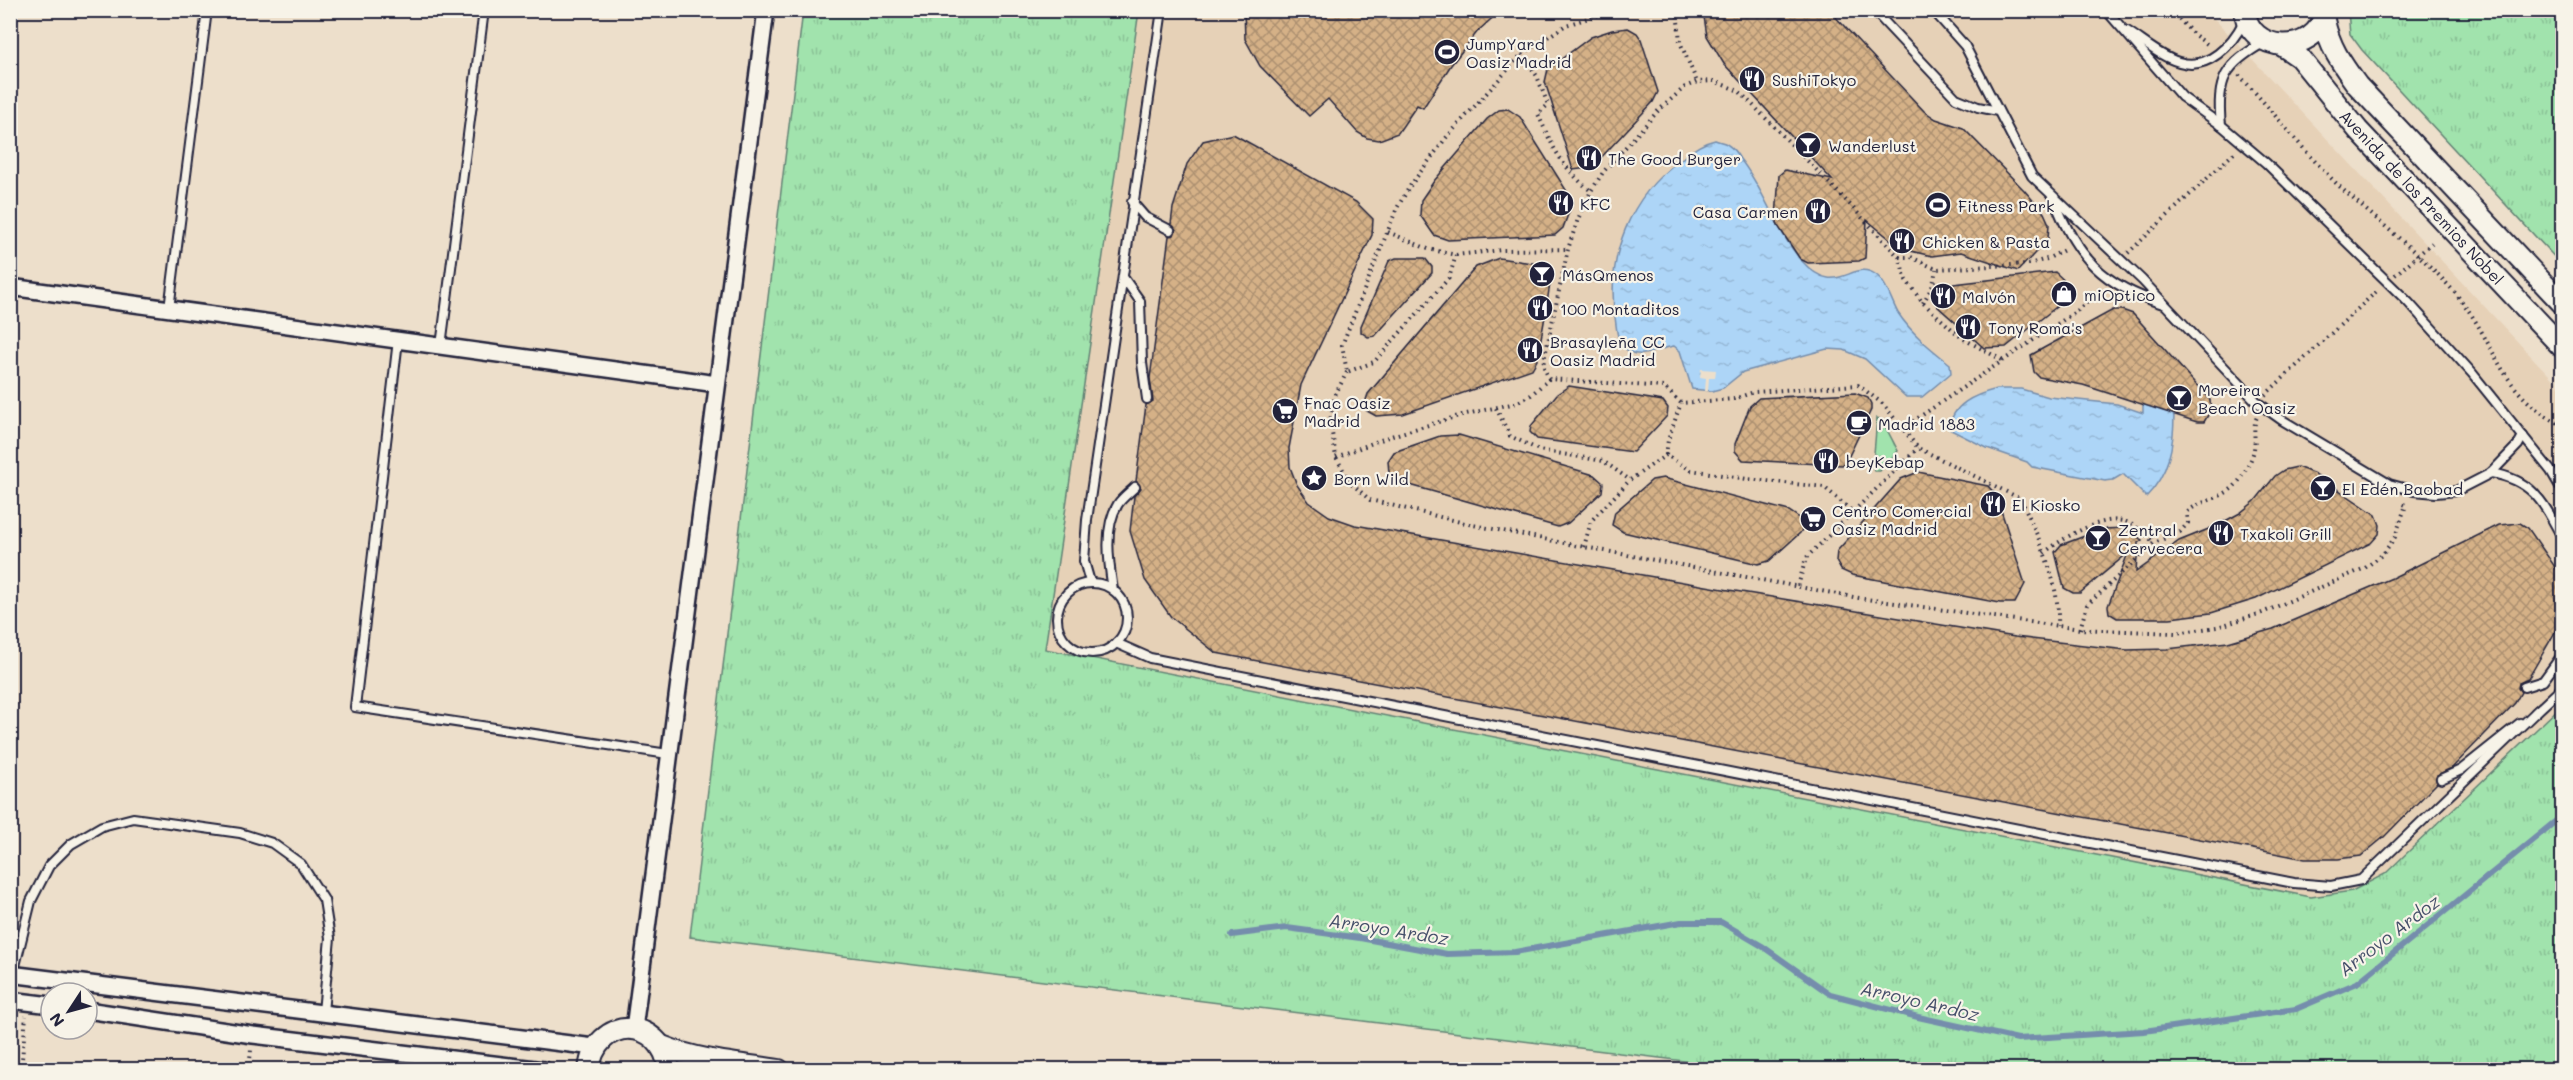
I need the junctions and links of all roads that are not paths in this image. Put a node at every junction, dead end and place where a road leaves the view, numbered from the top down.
1 (207, 10) edge
2 (484, 10) edge
3 (766, 10) edge
4 (1162, 10) edge
5 (1877, 10) edge
6 (1933, 10) edge
7 (2106, 10) edge
8 (2245, 14) edge
9 (2325, 15) edge
10 (2120, 28) junction
11 (2275, 43) junction
12 (1998, 111) junction
13 (2221, 125) junction
14 (2052, 195) junction
15 (1132, 202) junction
16 (1170, 230) dead end
17 (1123, 277) junction
18 (10, 287) edge
19 (2562, 303) edge
20 (2164, 305) junction
21 (169, 309) junction
22 (398, 340) junction
23 (441, 346) junction
24 (2562, 347) edge
25 (717, 384) junction
26 (1147, 399) dead end
27 (2523, 436) junction
28 (2491, 473) junction
29 (1136, 487) dead end
30 (2562, 490) edge
31 (2562, 537) edge
32 (1090, 582) junction
33 (1113, 590) junction
34 (1116, 643) junction
35 (2562, 655) edge
36 (2524, 687) dead end
37 (2562, 688) edge
38 (2538, 710) junction
39 (668, 754) junction
40 (2441, 779) dead end
41 (12, 974) edge
42 (10, 1000) edge
43 (39, 1003) edge
44 (99, 1012) edge
45 (323, 1012) junction
46 (634, 1029) junction
47 (662, 1046) junction
48 (594, 1047) junction
49 (544, 1070) edge
50 (589, 1070) edge
51 (669, 1070) edge
52 (779, 1070) edge

1 - 21 lane
2 - 23 lane
3 - 25 street
4 - 15 lane
5 - 12 lane
6 - 12 lane
7 - 10 lane
8 - 10 lane
8 - 11 street, Avenida de los Premios Nobel
9 - 11 street
9 - 19 street, Avenida de los Premios Nobel
10 - 13 lane
11 - 13 lane
11 - 24 street, Avenida de los Premios Nobel
12 - 14 lane
13 - 27 lane
14 - 20 lane
14 - 20 lane
15 - 16 lane
15 - 17 lane
17 - 26 lane
17 - 32 lane
18 - 21 street
20 - 28 lane
21 - 22 street
22 - 23 street
22 - 39 lane
23 - 25 street
25 - 39 street
27 - 28 lane
27 - 30 lane
28 - 31 lane
29 - 33 lane
32 - 33 lane
32 - 34 lane
33 - 34 lane
34 - 38 lane
35 - 36 lane
37 - 38 lane
38 - 40 lane
39 - 46 street
41 - 45 street
41 - 45 lane
42 - 43 street
44 - 49 street
45 - 48 street
46 - 47 street
46 - 48 street
47 - 51 street
47 - 52 street
48 - 50 street

